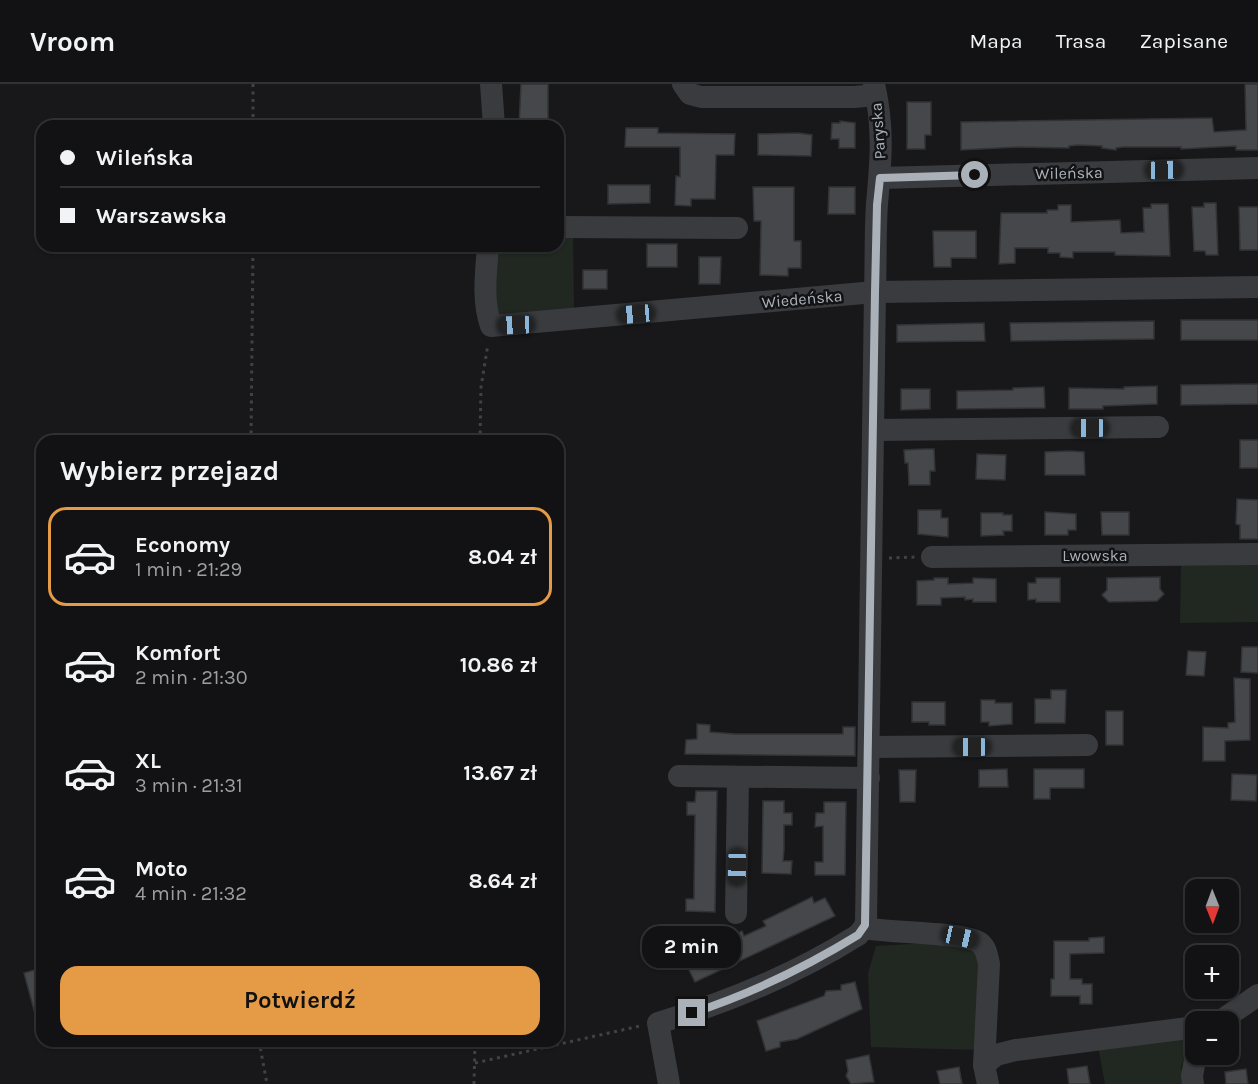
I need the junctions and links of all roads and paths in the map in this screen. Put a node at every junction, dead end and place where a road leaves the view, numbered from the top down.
1 (252, 84) edge
2 (491, 84) edge
3 (683, 84) edge
4 (875, 89) edge
5 (252, 120) edge
6 (494, 120) edge
7 (1258, 168) edge
8 (880, 178) junction
9 (564, 227) edge
10 (737, 228) dead end
11 (252, 252) edge
12 (488, 252) edge
13 (1258, 287) edge
14 (875, 292) junction
15 (491, 326) junction
16 (1158, 427) dead end
17 (873, 430) junction
18 (251, 435) edge
19 (480, 435) edge
20 (1258, 554) edge
21 (932, 557) joint
22 (881, 558) dead end
23 (1087, 745) dead end
24 (869, 747) junction
25 (679, 776) dead end
26 (738, 777) junction
27 (868, 778) junction
28 (736, 912) dead end
29 (864, 928) junction
30 (1258, 995) edge
31 (1235, 1011) edge
32 (658, 1023) junction
33 (1185, 1028) edge
34 (564, 1044) edge
35 (260, 1047) edge
36 (475, 1047) edge
37 (548, 1047) edge
38 (475, 1063) junction
39 (1194, 1065) edge
40 (986, 1074) edge
41 (267, 1084) edge
42 (474, 1084) edge
43 (669, 1084) edge
44 (1193, 1084) edge

1 - 5 path
2 - 6 street
3 - 4 street
4 - 8 street, Paryska
7 - 8 street, Wileńska
8 - 14 street, Paryska
9 - 10 street
11 - 18 path
12 - 15 street
13 - 14 street, Wiedeńska
14 - 15 street, Wiedeńska
14 - 17 street, Paryska
15 - 19 path
16 - 17 street
17 - 24 street, Paryska
20 - 21 street, Lwowska
21 - 22 path
23 - 24 street
24 - 27 street, Paryska
25 - 26 street
26 - 27 street
26 - 28 street
27 - 29 street, Paryska
29 - 32 street
29 - 40 street
30 - 31 street
32 - 34 path
32 - 43 street
33 - 40 street
35 - 41 path
36 - 38 path
37 - 38 path
38 - 42 path
39 - 44 street

